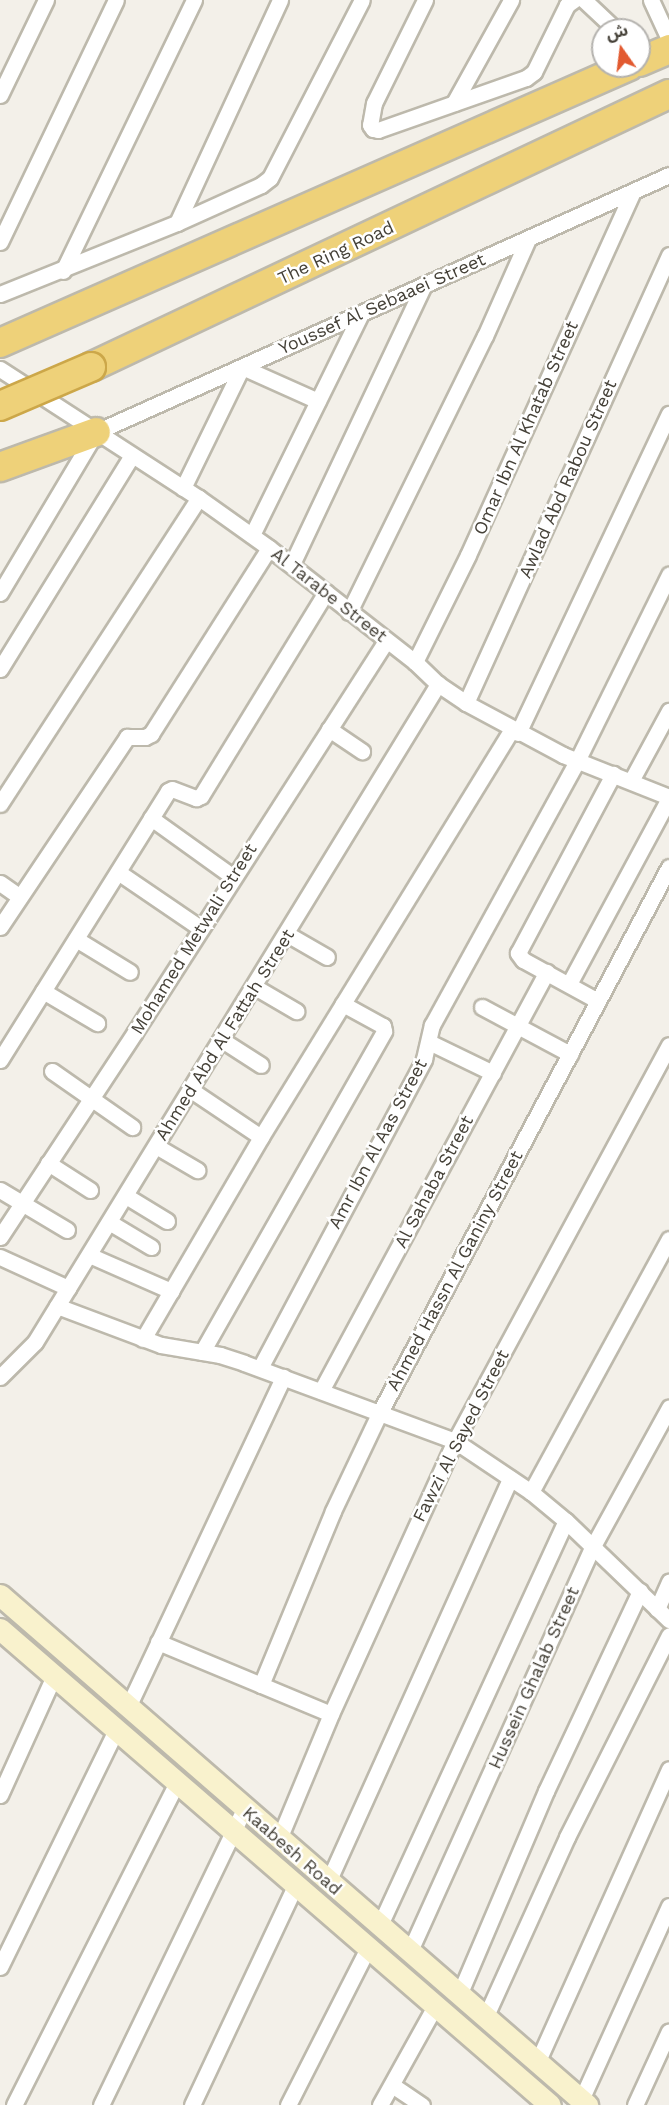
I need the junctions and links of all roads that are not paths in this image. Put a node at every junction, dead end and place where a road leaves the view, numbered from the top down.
1 (46, 0) edge
2 (116, 0) edge
3 (194, 0) edge
4 (280, 0) edge
5 (362, 0) edge
6 (425, 0) edge
7 (511, 0) edge
8 (574, 0) edge
9 (584, 0) edge
10 (654, 2) edge
11 (603, 18) edge
12 (669, 39) edge
13 (669, 49) edge
14 (651, 57) edge
15 (602, 78) edge
16 (0, 95) edge
17 (661, 98) edge
18 (454, 103) junction
19 (669, 175) edge
20 (633, 192) junction
21 (177, 223) junction
22 (528, 239) junction
23 (0, 242) edge
24 (669, 255) edge
25 (63, 271) junction
26 (424, 285) junction
27 (0, 294) edge
28 (361, 313) junction
29 (0, 343) edge
30 (242, 367) junction
31 (0, 369) edge
32 (318, 401) junction
33 (0, 406) edge
34 (669, 414) edge
35 (96, 432) junction
36 (132, 455) junction
37 (0, 467) edge
38 (183, 488) junction
39 (199, 498) junction
40 (252, 536) junction
41 (269, 548) junction
42 (292, 564) junction
43 (669, 575) edge
44 (326, 592) junction
45 (0, 593) edge
46 (349, 612) junction
47 (386, 641) junction
48 (415, 662) junction
49 (0, 669) edge
50 (438, 684) junction
51 (466, 703) junction
52 (669, 711) edge
53 (329, 729) junction
54 (515, 731) junction
55 (362, 751) dead end
56 (577, 761) junction
57 (613, 774) junction
58 (631, 781) junction
59 (669, 798) edge
60 (0, 804) edge
61 (151, 818) junction
62 (669, 867) edge
63 (117, 872) junction
64 (233, 877) junction
65 (0, 883) edge
66 (20, 897) junction
67 (0, 927) edge
68 (200, 928) junction
69 (287, 934) junction
70 (76, 939) junction
71 (327, 957) dead end
72 (130, 972) dead end
73 (547, 972) junction
74 (569, 984) junction
75 (255, 987) junction
76 (43, 991) junction
77 (598, 1001) junction
78 (343, 1004) junction
79 (482, 1007) dead end
80 (296, 1011) dead end
81 (97, 1023) dead end
82 (518, 1026) junction
83 (222, 1040) junction
84 (5, 1041) edge
85 (429, 1042) junction
86 (669, 1045) edge
87 (570, 1054) junction
88 (0, 1060) edge
89 (261, 1065) dead end
90 (52, 1071) dead end
91 (493, 1073) junction
92 (190, 1090) junction
93 (91, 1099) junction
94 (132, 1127) dead end
95 (261, 1137) junction
96 (156, 1146) junction
97 (48, 1163) junction
98 (196, 1170) dead end
99 (90, 1190) dead end
100 (0, 1191) edge
101 (126, 1196) junction
102 (22, 1203) junction
103 (167, 1221) dead end
104 (109, 1222) junction
105 (67, 1230) dead end
106 (0, 1236) edge
107 (669, 1239) edge
108 (151, 1247) dead end
109 (89, 1255) junction
110 (0, 1257) edge
111 (68, 1288) junction
112 (171, 1291) junction
113 (57, 1306) junction
114 (143, 1339) junction
115 (202, 1352) junction
116 (260, 1368) junction
117 (0, 1377) edge
118 (283, 1377) junction
119 (321, 1391) junction
120 (669, 1408) edge
121 (379, 1414) junction
122 (454, 1441) junction
123 (510, 1478) junction
124 (531, 1492) junction
125 (566, 1521) junction
126 (593, 1546) junction
127 (669, 1582) edge
128 (639, 1591) junction
129 (0, 1595) edge
130 (657, 1609) junction
131 (669, 1620) edge
132 (0, 1629) edge
133 (669, 1635) edge
134 (158, 1642) junction
135 (54, 1676) junction
136 (261, 1685) junction
137 (128, 1707) junction
138 (331, 1714) junction
139 (116, 1730) junction
140 (669, 1769) edge
141 (177, 1783) junction
142 (0, 1795) edge
143 (244, 1809) junction
144 (232, 1831) junction
145 (279, 1839) junction
146 (328, 1882) junction
147 (295, 1886) junction
148 (669, 1906) edge
149 (379, 1927) junction
150 (368, 1948) junction
151 (409, 1953) junction
152 (0, 1967) edge
153 (459, 1995) junction
154 (435, 2006) junction
155 (485, 2018) junction
156 (668, 2036) edge
157 (544, 2069) junction
158 (392, 2085) junction
159 (544, 2100) edge
160 (584, 2102) edge
161 (14, 2105) edge
162 (101, 2105) edge
163 (192, 2105) edge
164 (288, 2105) edge
165 (380, 2105) edge
166 (422, 2105) edge
167 (635, 2105) edge

1 - 16 street
2 - 23 street
3 - 25 street
4 - 21 street
5 - 21 street
6 - 18 street
7 - 18 street
8 - 18 street
9 - 11 street
10 - 12 street
13 - 14 highway
15 - 29 highway
17 - 33 highway, The Ring Road, bridge
19 - 20 street, Youssef Al Sebaaei Street
20 - 22 street, Youssef Al Sebaaei Street
20 - 48 street, Omar Ibn Al Khatab Street
21 - 25 street
22 - 26 street, Youssef Al Sebaaei Street
22 - 46 street
24 - 51 street, Awlad Abd Rabou Street
25 - 27 street
26 - 28 street, Youssef Al Sebaaei Street
26 - 42 street
28 - 30 street, Youssef Al Sebaaei Street
28 - 32 street
30 - 32 street
30 - 35 street, Youssef Al Sebaaei Street
30 - 38 street
31 - 35 street, Al Tarabe Street
32 - 40 street
34 - 54 street
35 - 36 street, Al Tarabe Street
35 - 37 highway
35 - 45 street
36 - 38 street, Al Tarabe Street
36 - 49 street
38 - 39 street, Al Tarabe Street
39 - 40 street, Al Tarabe Street
39 - 60 street
40 - 41 street, Al Tarabe Street
41 - 42 street, Al Tarabe Street
41 - 66 street
42 - 44 street, Al Tarabe Street
43 - 56 street, Amr Ibn Al Aas Street
44 - 46 street, Al Tarabe Street
44 - 61 street
46 - 47 street, Al Tarabe Street
47 - 48 street, Al Tarabe Street
47 - 53 street, Mohamed Metwali Street
48 - 50 street, Al Tarabe Street
50 - 51 street, Al Tarabe Street
50 - 69 street, Ahmed Abd Al Fattah Street
51 - 54 street, Al Tarabe Street
52 - 58 street
53 - 55 street
53 - 64 street, Mohamed Metwali Street
54 - 56 street, Al Tarabe Street
54 - 78 street
56 - 57 street, Al Tarabe Street
56 - 85 street, Amr Ibn Al Aas Street
57 - 58 street, Al Tarabe Street
57 - 73 street
58 - 59 street, Al Tarabe Street
59 - 74 street
61 - 63 street
61 - 64 street
62 - 77 street, Ahmed Hassn Al Ganiny Street
63 - 68 street
63 - 70 street
64 - 68 street, Mohamed Metwali Street
65 - 66 street
66 - 67 street
68 - 93 street, Mohamed Metwali Street
69 - 71 street
69 - 75 street, Ahmed Abd Al Fattah Street
70 - 72 street
70 - 76 street
73 - 74 street
73 - 82 street, Al Sahaba Street
74 - 77 street
75 - 80 street
75 - 83 street, Ahmed Abd Al Fattah Street
76 - 81 street
76 - 84 street
77 - 87 street, Ahmed Hassn Al Ganiny Street
78 - 95 street
78 - 115 street
79 - 82 street
82 - 87 street
82 - 91 street, Al Sahaba Street
83 - 89 street
83 - 92 street, Ahmed Abd Al Fattah Street
84 - 88 street
85 - 91 street
85 - 116 street, Amr Ibn Al Aas Street
86 - 122 street, Fawzi Al Sayed Street
87 - 121 street, Ahmed Hassn Al Ganiny Street
90 - 93 street
91 - 119 street, Al Sahaba Street
92 - 95 street
92 - 96 street, Ahmed Abd Al Fattah Street
93 - 94 street
93 - 97 street, Mohamed Metwali Street
95 - 112 street
96 - 98 street
96 - 101 street, Ahmed Abd Al Fattah Street
97 - 99 street
97 - 102 street, Mohamed Metwali Street
100 - 102 street
101 - 103 street
101 - 104 street, Ahmed Abd Al Fattah Street
102 - 105 street
102 - 106 street, Mohamed Metwali Street
104 - 108 street
104 - 109 street, Ahmed Abd Al Fattah Street
107 - 124 street
109 - 111 street, Ahmed Abd Al Fattah Street
109 - 112 street
110 - 111 street
111 - 113 street, Ahmed Abd Al Fattah Street
112 - 114 street
113 - 114 street
113 - 117 street, Ahmed Abd Al Fattah Street
114 - 115 street
115 - 116 street
116 - 118 street
118 - 119 street
118 - 134 street
119 - 121 street
120 - 126 street, Hussein Ghalab Street
121 - 122 street
121 - 136 street, Ahmed Hassn Al Ganiny Street
122 - 123 street
122 - 138 street, Fawzi Al Sayed Street
123 - 124 street
123 - 146 street
124 - 125 street
125 - 126 street
125 - 149 street
126 - 128 street
126 - 151 street, Hussein Ghalab Street
127 - 130 street
128 - 130 street
128 - 153 street
129 - 137 street, Kaabesh Road
130 - 131 street
132 - 135 street, Kaabesh Road
133 - 155 street
134 - 136 street
134 - 137 street
135 - 139 street, Kaabesh Road
135 - 142 street
136 - 138 street
137 - 143 street, Kaabesh Road
138 - 145 street, Fawzi Al Sayed Street
139 - 141 street, Kaabesh Road
139 - 152 street
140 - 157 street
141 - 144 street, Kaabesh Road
141 - 161 street
143 - 144 street
143 - 145 street, Kaabesh Road
144 - 147 street, Kaabesh Road
144 - 162 street
145 - 146 street, Kaabesh Road
146 - 149 street, Kaabesh Road
147 - 150 street, Kaabesh Road
147 - 163 street
148 - 160 street
149 - 151 street, Kaabesh Road
150 - 154 street, Kaabesh Road
150 - 164 street
151 - 153 street, Kaabesh Road
153 - 155 street, Kaabesh Road
154 - 158 street
154 - 159 street, Kaabesh Road
155 - 157 street, Kaabesh Road
156 - 167 street
157 - 159 street
157 - 160 street, Kaabesh Road
158 - 165 street
158 - 166 street

